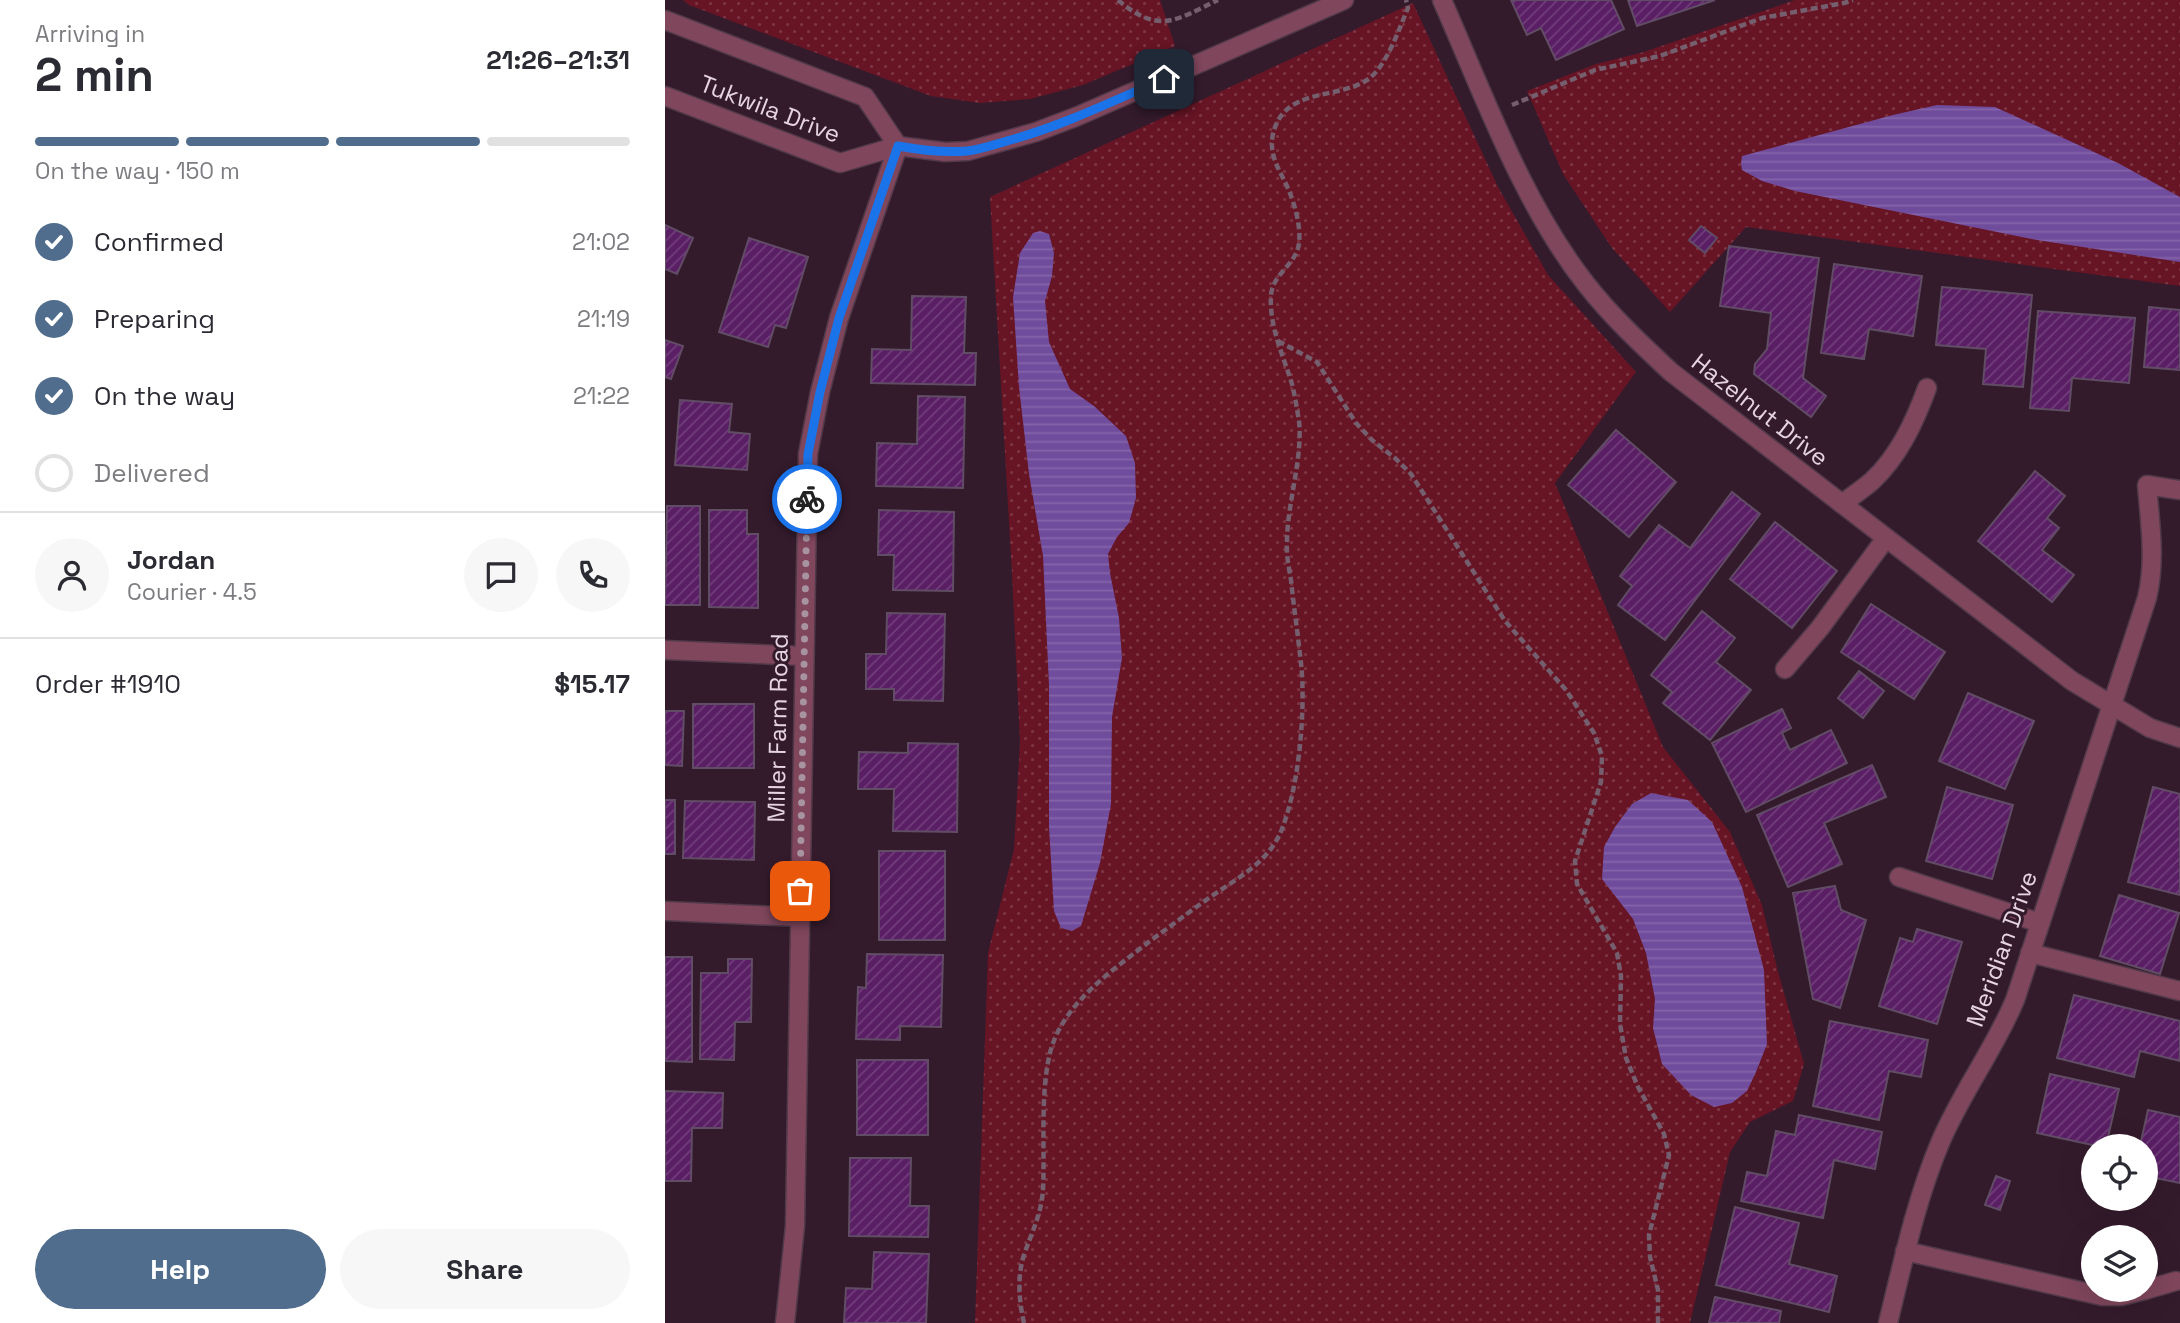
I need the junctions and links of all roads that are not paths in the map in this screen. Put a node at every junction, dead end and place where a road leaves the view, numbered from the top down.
1 (1344, 0) edge
2 (1443, 0) edge
3 (665, 20) edge
4 (665, 96) edge
5 (898, 146) junction
6 (1927, 388) dead end
7 (2180, 490) edge
8 (1842, 504) junction
9 (1885, 538) junction
10 (665, 650) edge
11 (804, 656) junction
12 (1785, 669) dead end
13 (2111, 706) junction
14 (2180, 738) edge
15 (1899, 877) dead end
16 (665, 911) edge
17 (800, 917) junction
18 (2040, 923) junction
19 (2031, 953) junction
20 (2180, 991) edge
21 (1905, 1251) junction
22 (2176, 1281) dead end
23 (2158, 1286) edge
24 (2081, 1291) edge
25 (785, 1323) edge
26 (1888, 1323) edge

1 - 5 street, Tukwila Drive
2 - 8 street, Hazelnut Drive
3 - 5 street, Tukwila Drive
4 - 5 street, Tukwila Drive
5 - 11 street, Miller Farm Road
6 - 8 street
7 - 13 street, Meridian Drive
8 - 9 street, Hazelnut Drive
9 - 12 street
9 - 13 street, Hazelnut Drive
10 - 11 street
11 - 17 street, Miller Farm Road
13 - 14 street, Hazelnut Drive
13 - 18 street, Meridian Drive
15 - 18 street
16 - 17 street
17 - 25 street, Miller Farm Road
18 - 19 street, Meridian Drive
19 - 20 street
19 - 21 street, Meridian Drive
21 - 24 street
21 - 26 street, Meridian Drive
22 - 23 street

